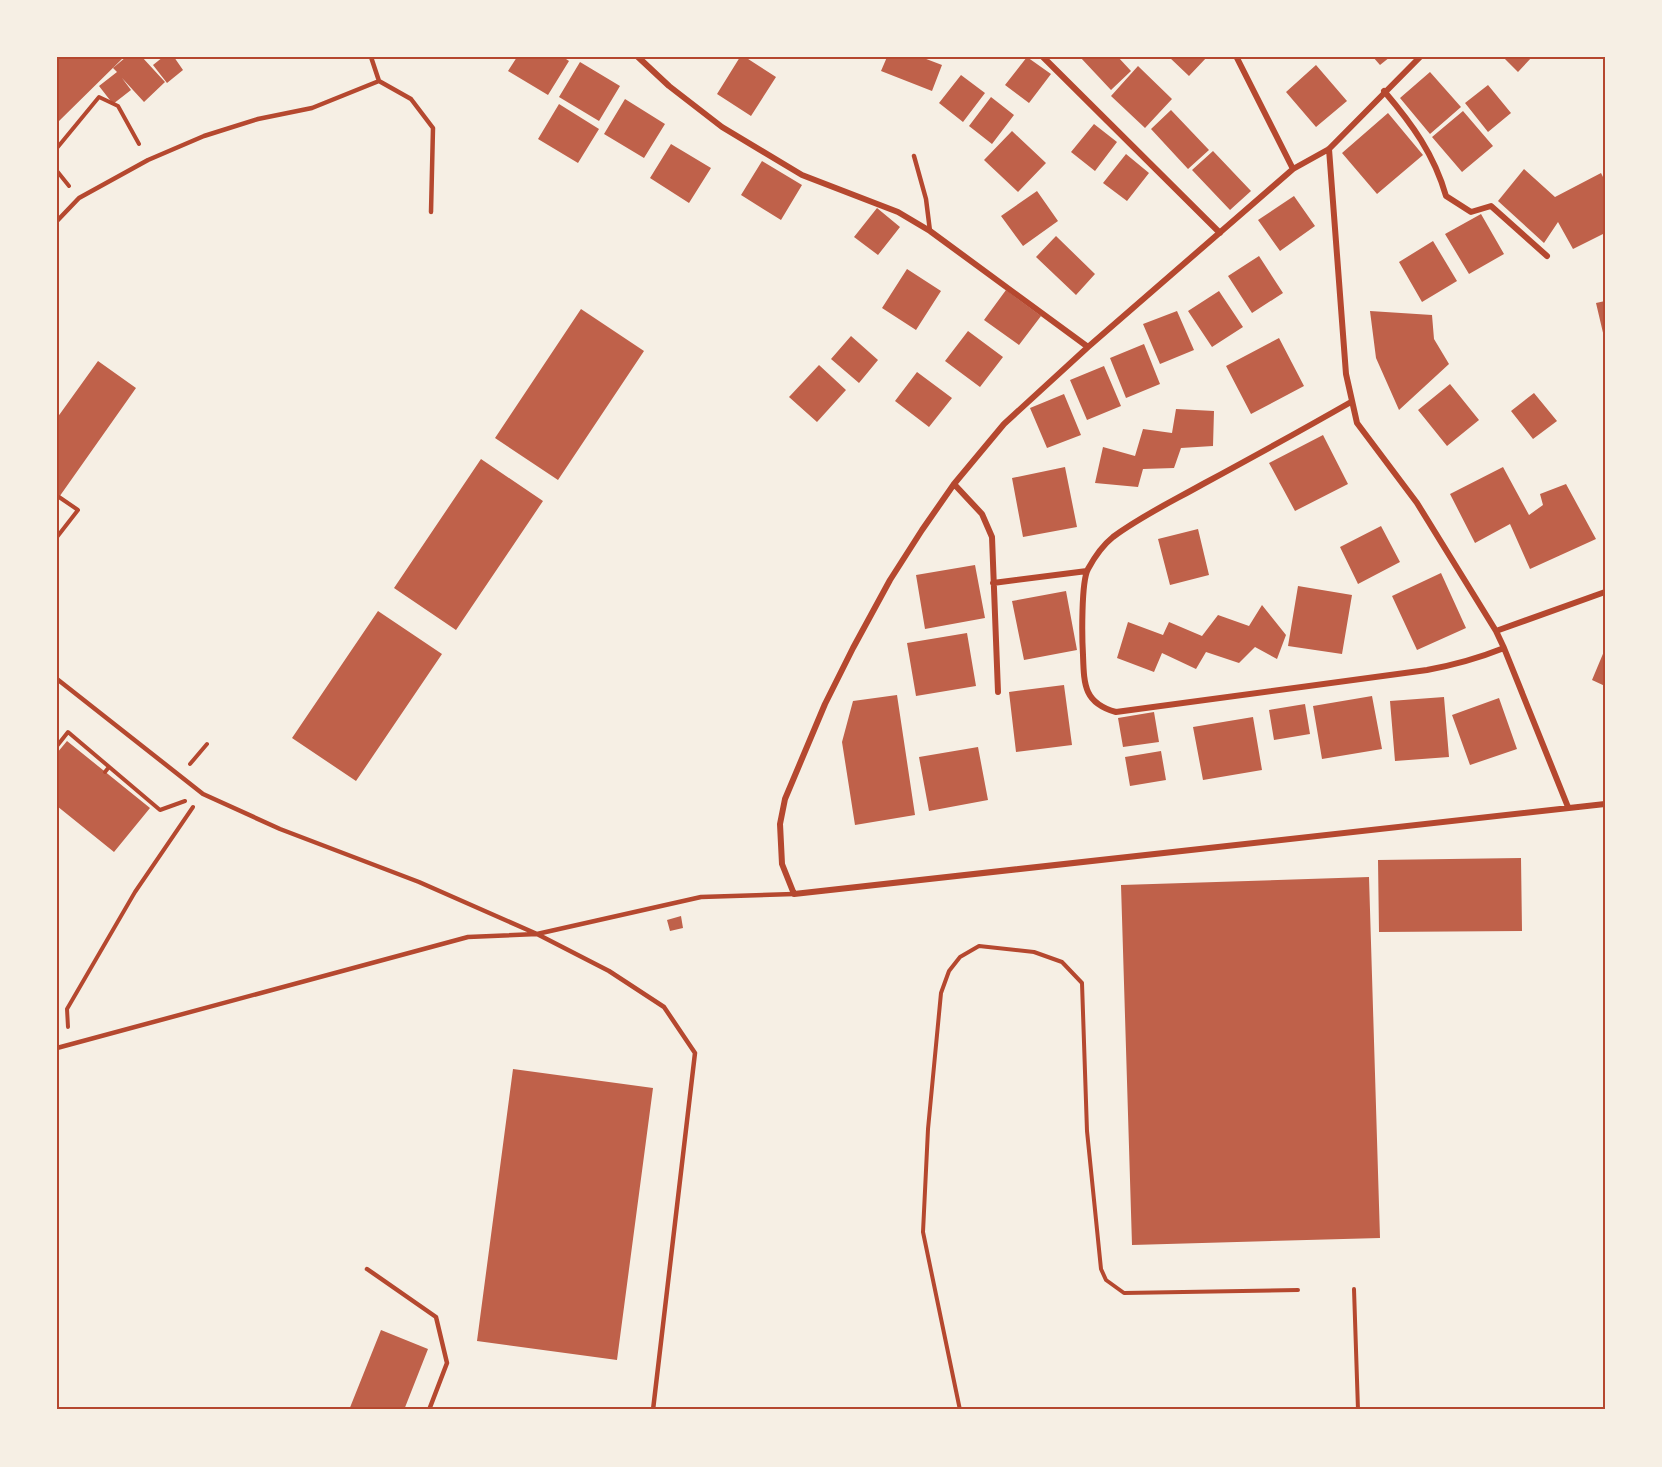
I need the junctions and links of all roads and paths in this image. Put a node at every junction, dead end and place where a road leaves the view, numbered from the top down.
1 (371, 57) edge
2 (638, 57) edge
3 (1043, 57) edge
4 (1237, 57) edge
5 (1420, 57) edge
6 (379, 81) junction
7 (1384, 91) junction
8 (57, 148) edge
9 (1329, 149) junction
10 (914, 156) dead end
11 (148, 160) junction
12 (1293, 169) junction
13 (431, 213) dead end
14 (57, 221) edge
15 (930, 231) junction
16 (1220, 232) junction
17 (1547, 256) dead end
18 (1088, 347) junction
19 (1351, 402) junction
20 (954, 484) junction
21 (59, 497) dead end
22 (57, 537) edge
23 (1087, 572) junction
24 (993, 583) junction
25 (1605, 592) edge
26 (1496, 631) junction
27 (1504, 648) junction
28 (57, 679) edge
29 (998, 692) dead end
30 (207, 744) dead end
31 (57, 746) edge
32 (109, 767) junction
33 (105, 772) dead end
34 (180, 776) junction
35 (203, 794) junction
36 (1605, 804) edge
37 (1568, 807) junction
38 (160, 810) dead end
39 (794, 894) junction
40 (537, 934) junction
41 (69, 1038) dead end
42 (57, 1048) edge
43 (367, 1269) dead end
44 (1354, 1289) dead end
45 (1298, 1290) dead end
46 (429, 1410) edge
47 (653, 1410) edge
48 (960, 1410) edge
49 (1358, 1410) edge

1 - 6 lane
2 - 15 street
3 - 16 street
4 - 12 street
5 - 7 street
6 - 11 lane
6 - 13 lane
7 - 9 street
7 - 17 street
8 - 11 path
9 - 12 street
9 - 19 street
10 - 15 lane
11 - 14 lane
12 - 16 street
15 - 18 street
16 - 18 street
18 - 20 street
19 - 23 street
19 - 26 street
20 - 24 street
20 - 39 street
21 - 22 path
23 - 24 street
23 - 27 street
24 - 29 street
25 - 26 street
26 - 27 street
27 - 37 street
28 - 34 lane
30 - 34 path
31 - 32 path
32 - 33 path
32 - 38 path
34 - 35 lane
35 - 40 lane
35 - 41 path
36 - 37 street
37 - 39 street
39 - 40 lane
40 - 42 lane
40 - 47 lane
43 - 46 lane
44 - 49 path
45 - 48 path

